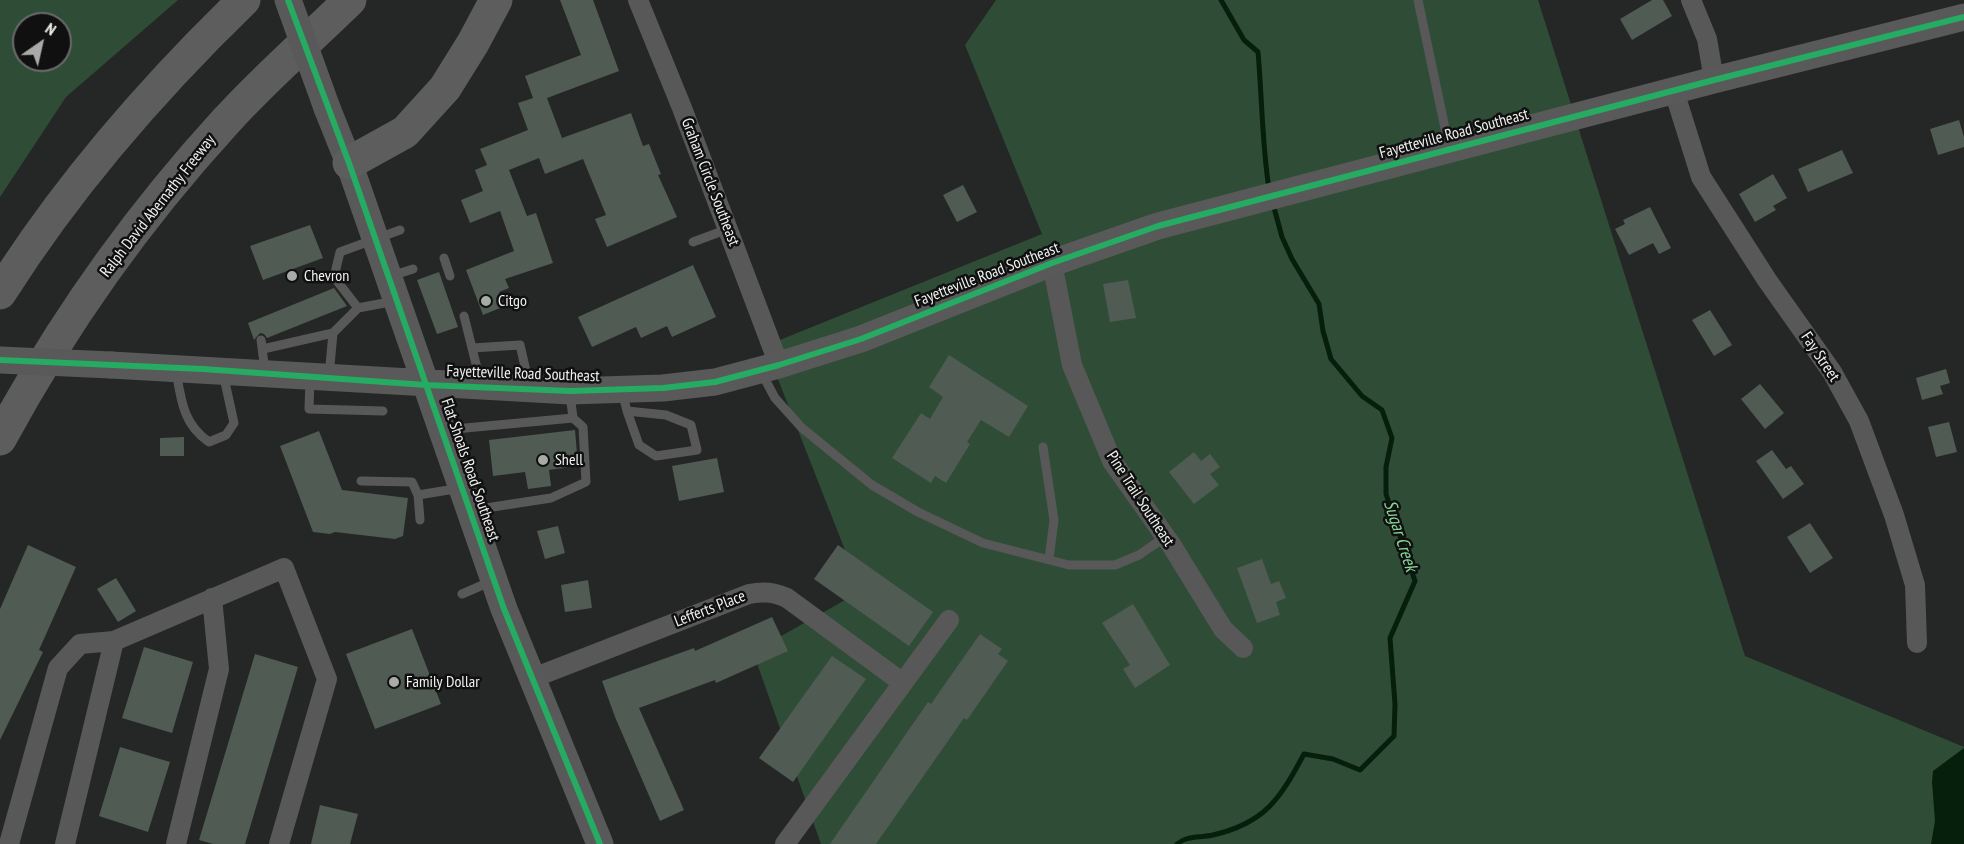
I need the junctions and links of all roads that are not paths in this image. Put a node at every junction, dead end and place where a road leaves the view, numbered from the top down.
1 (244, 0) edge
2 (288, 0) edge
3 (350, 0) edge
4 (496, 0) edge
5 (638, 0) edge
6 (1418, 0) edge
7 (1691, 0) edge
8 (1964, 17) edge
9 (1714, 80) junction
10 (1674, 90) junction
11 (1449, 149) junction
12 (349, 163) junction
13 (728, 229) junction
14 (387, 234) junction
15 (693, 242) dead end
16 (444, 258) dead end
17 (1052, 263) junction
18 (450, 276) dead end
19 (399, 282) junction
20 (0, 293) edge
21 (357, 308) junction
22 (464, 316) dead end
23 (333, 333) junction
24 (472, 348) junction
25 (263, 354) junction
26 (0, 360) edge
27 (176, 368) junction
28 (769, 368) junction
29 (223, 370) junction
30 (320, 377) junction
31 (426, 385) junction
32 (482, 387) junction
33 (531, 390) junction
34 (624, 400) junction
35 (571, 404) junction
36 (383, 411) dead end
37 (442, 430) junction
38 (0, 439) edge
39 (1043, 447) dead end
40 (361, 481) dead end
41 (418, 495) junction
42 (466, 499) junction
43 (420, 520) dead end
44 (1166, 537) junction
45 (1049, 560) junction
46 (495, 580) junction
47 (462, 594) dead end
48 (212, 598) junction
49 (949, 620) dead end
50 (114, 641) junction
51 (1917, 644) dead end
52 (1244, 648) dead end
53 (533, 678) junction
54 (903, 683) junction
55 (9, 844) edge
56 (65, 844) edge
57 (177, 844) edge
58 (279, 844) edge
59 (600, 844) edge
60 (784, 844) edge

1 - 20 highway
2 - 12 street, Flat Shoals Road Southeast, bridge
3 - 38 highway, Ralph David Abernathy Freeway
4 - 12 highway
5 - 13 street, Graham Circle Southeast
6 - 11 lane
7 - 9 street
8 - 9 street, Fayetteville Road Southeast
9 - 10 street, Fayetteville Road Southeast
10 - 11 street, Fayetteville Road Southeast
10 - 51 street, Fay Street
11 - 17 street, Fayetteville Road Southeast
12 - 14 street, Flat Shoals Road Southeast
13 - 15 lane
13 - 28 street, Graham Circle Southeast
14 - 19 street, Flat Shoals Road Southeast
14 - 21 lane
16 - 18 lane
17 - 28 street, Fayetteville Road Southeast
17 - 44 street, Pine Trail Southeast
19 - 21 lane
19 - 31 street, Flat Shoals Road Southeast
21 - 23 lane
22 - 24 lane
23 - 25 lane
23 - 30 lane
24 - 32 lane
24 - 33 lane
25 - 29 street, Fayetteville Road Southeast
25 - 30 street, Fayetteville Road Southeast
26 - 27 street, Fayetteville Road Southeast, bridge
27 - 29 street, Fayetteville Road Southeast
27 - 29 lane
28 - 34 street, Fayetteville Road Southeast
28 - 45 lane
30 - 31 street, Fayetteville Road Southeast
30 - 36 lane
31 - 32 street, Fayetteville Road Southeast
31 - 37 street, Flat Shoals Road Southeast
32 - 33 street, Fayetteville Road Southeast
33 - 35 street, Fayetteville Road Southeast
34 - 34 lane
34 - 35 street, Fayetteville Road Southeast
35 - 37 lane
35 - 42 lane
37 - 42 street, Flat Shoals Road Southeast
39 - 45 lane
40 - 41 lane
41 - 42 lane
41 - 43 lane
42 - 46 street, Flat Shoals Road Southeast
44 - 45 lane
44 - 52 street, Pine Trail Southeast
46 - 47 lane
46 - 53 street, Flat Shoals Road Southeast
48 - 50 street
48 - 57 street
48 - 58 street
49 - 54 street
50 - 55 street
50 - 56 street
53 - 54 street, Lefferts Place
53 - 59 street, Flat Shoals Road Southeast
54 - 60 street

